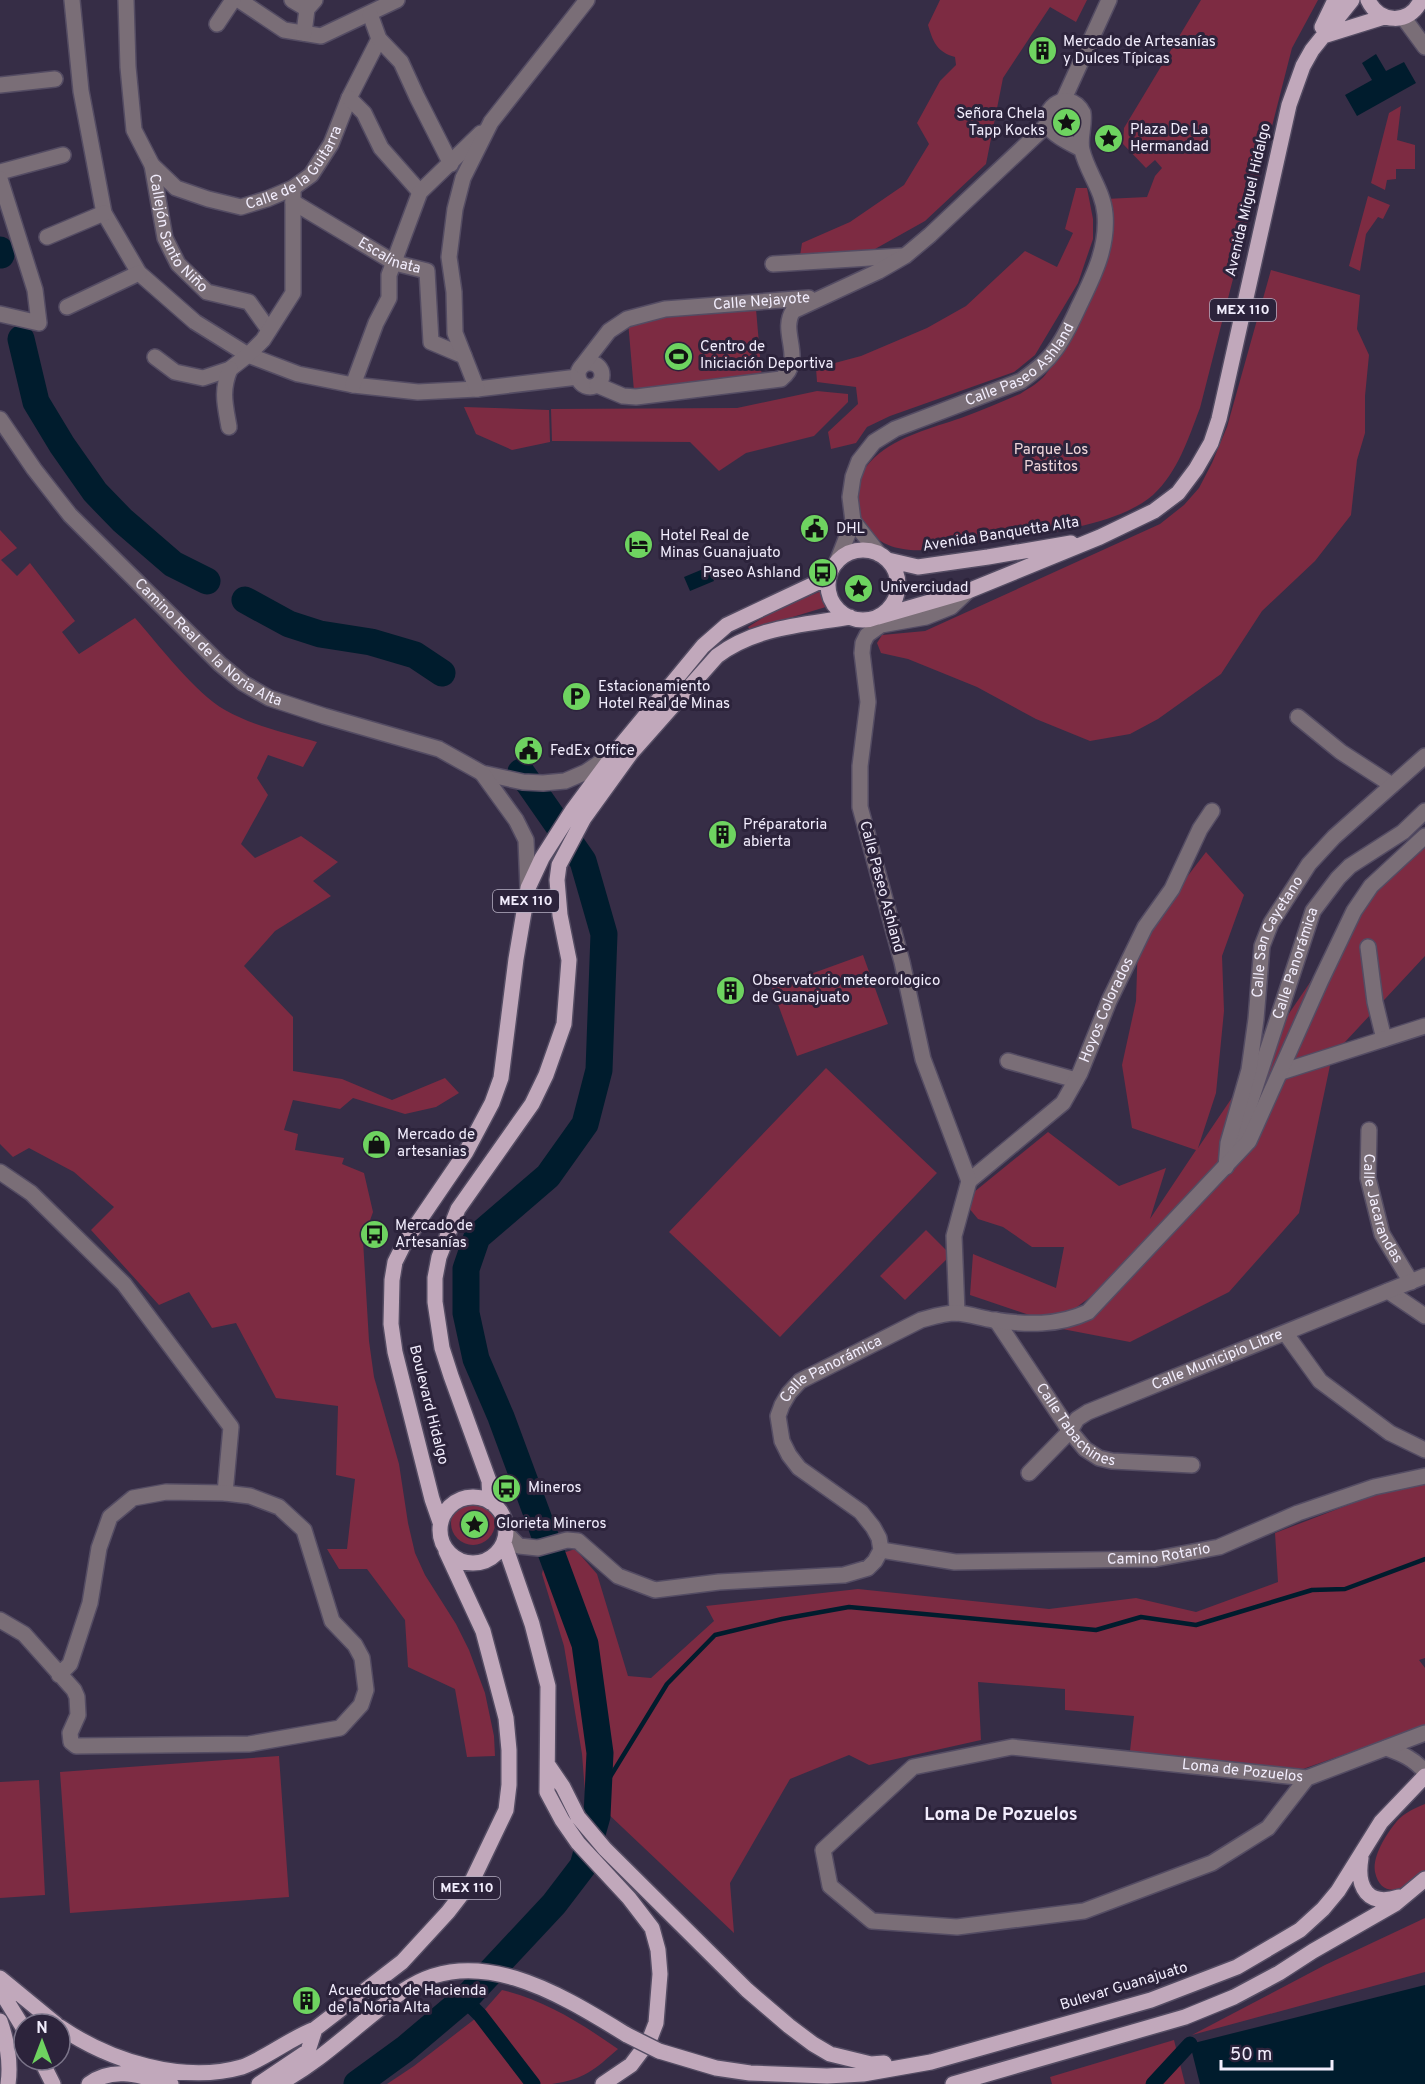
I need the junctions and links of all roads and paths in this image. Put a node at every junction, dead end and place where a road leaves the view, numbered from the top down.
1 (72, 0) edge
2 (126, 0) edge
3 (232, 0) edge
4 (239, 0) edge
5 (292, 0) edge
6 (397, 0) edge
7 (1109, 0) edge
8 (1335, 0) edge
9 (1352, 0) edge
10 (1368, 0) edge
11 (1422, 2) edge
12 (582, 3) edge
13 (311, 5) edge
14 (370, 14) junction
15 (1384, 17) junction
16 (1403, 17) junction
17 (217, 24) dead end
18 (304, 33) junction
19 (1323, 36) junction
20 (379, 39) junction
21 (1425, 46) edge
22 (1312, 50) junction
23 (55, 79) dead end
24 (0, 85) edge
25 (349, 98) junction
26 (1063, 101) junction
27 (491, 122) junction
28 (1048, 124) junction
29 (1081, 148) junction
30 (63, 155) dead end
31 (451, 164) junction
32 (152, 165) junction
33 (0, 172) edge
34 (0, 179) edge
35 (420, 192) junction
36 (293, 195) junction
37 (104, 213) junction
38 (47, 237) dead end
39 (904, 256) junction
40 (394, 263) junction
41 (773, 264) dead end
42 (139, 273) junction
43 (818, 298) junction
44 (67, 307) dead end
45 (0, 314) edge
46 (269, 330) junction
47 (248, 355) junction
48 (464, 356) junction
49 (156, 357) dead end
50 (230, 369) junction
51 (580, 371) junction
52 (353, 385) junction
53 (477, 389) junction
54 (0, 419) edge
55 (229, 427) dead end
56 (853, 521) junction
57 (1100, 537) junction
58 (884, 557) junction
59 (837, 562) junction
60 (829, 578) junction
61 (968, 591) junction
62 (878, 616) junction
63 (849, 617) junction
64 (1298, 717) dead end
65 (617, 750) junction
66 (1425, 756) edge
67 (482, 773) junction
68 (1392, 785) junction
69 (1212, 811) dead end
70 (1425, 811) edge
71 (578, 814) junction
72 (1425, 836) edge
73 (528, 888) junction
74 (1368, 947) dead end
75 (1425, 1026) edge
76 (1384, 1040) junction
77 (1008, 1061) dead end
78 (1281, 1072) junction
79 (1076, 1080) junction
80 (1369, 1130) dead end
81 (1229, 1163) junction
82 (0, 1173) edge
83 (969, 1181) junction
84 (1418, 1279) edge
85 (1388, 1291) junction
86 (957, 1313) junction
87 (1425, 1316) edge
88 (996, 1320) junction
89 (1286, 1334) junction
90 (1070, 1431) junction
91 (1425, 1450) edge
92 (1192, 1465) dead end
93 (1029, 1473) dead end
94 (1425, 1476) edge
95 (225, 1493) junction
96 (490, 1502) junction
97 (440, 1522) junction
98 (505, 1538) junction
99 (881, 1550) junction
100 (446, 1551) junction
101 (0, 1620) edge
102 (59, 1675) junction
103 (1425, 1733) edge
104 (1386, 1748) junction
105 (548, 1766) junction
106 (1425, 1774) edge
107 (1307, 1778) junction
108 (1425, 1791) edge
109 (1402, 1798) junction
110 (1362, 1852) junction
111 (1425, 1879) edge
112 (1407, 1894) junction
113 (0, 1978) edge
114 (0, 1990) edge
115 (14, 2012) edge
116 (41, 2012) edge
117 (0, 2021) edge
118 (315, 2028) junction
119 (72, 2034) edge
120 (931, 2062) junction
121 (245, 2066) junction
122 (8, 2084) edge
123 (89, 2084) edge
124 (171, 2084) edge
125 (222, 2084) edge
126 (260, 2084) edge
127 (278, 2084) edge
128 (603, 2084) edge
129 (953, 2084) edge

1 - 37 street
2 - 32 street, Calle de la Guitarra
3 - 17 street
4 - 18 street
5 - 13 street
6 - 14 street
7 - 26 street
8 - 22 main road
9 - 19 main road, Avenida Miguel Hidalgo / MEX 110
10 - 15 main road
11 - 16 main road
12 - 27 street
13 - 18 street
14 - 18 street
14 - 20 street
15 - 16 main road
15 - 19 main road
16 - 21 street
19 - 22 main road, Avenida Miguel Hidalgo / MEX 110
20 - 25 street, Calle de la Guitarra
20 - 31 street
22 - 57 main road, Avenida Miguel Hidalgo / MEX 110
23 - 24 street
25 - 35 street
25 - 36 street, Calle de la Guitarra
26 - 28 street
26 - 29 street
27 - 31 street
27 - 48 street
28 - 29 street
28 - 39 street
29 - 56 street, Calle Paseo Ashland
30 - 33 street
31 - 35 street
32 - 36 street, Calle de la Guitarra
32 - 46 street, Callejón Santo Niño
34 - 45 street
35 - 40 street
36 - 40 street, Escalinata
36 - 46 street
37 - 38 street
37 - 42 street
39 - 41 street
39 - 43 street
40 - 48 street, Escalinata
40 - 52 street
42 - 44 street
42 - 47 street
43 - 51 street, Calle Nejayote
43 - 51 street, Calle Nejayote
46 - 47 street
47 - 50 street
47 - 52 street
48 - 53 street
49 - 50 street
50 - 55 street
51 - 53 street
52 - 53 street
54 - 67 street, Camino Real de la Noria Alta
56 - 58 street
56 - 59 street, Calle Paseo Ashland
57 - 58 main road, Avenida Banquetta Alta / MEX 110
57 - 61 main road, Avenida Banquetta Alta / MEX 110
58 - 59 main road, MEX 110
58 - 62 main road
59 - 60 main road
60 - 63 main road
60 - 65 main road, MEX 110
61 - 62 main road, Avenida Banquetta Alta / MEX 110
61 - 83 street, Calle Paseo Ashland
62 - 63 main road, MEX 110
63 - 71 main road, MEX 110
64 - 68 street
65 - 67 street
65 - 71 main road, MEX 110
66 - 68 street, Calle San Cayetano
67 - 73 street
68 - 81 street, Calle San Cayetano
69 - 79 street, Hoyos Colorados
70 - 81 street, Calle Panorámica
71 - 73 main road, MEX 110
71 - 96 main road, Boulevard Hidalgo / MEX 110
72 - 78 street, Calle Panorámica
73 - 97 main road, Boulevard Hidalgo / MEX 110
74 - 76 street
75 - 76 street
76 - 78 street
77 - 79 street
78 - 81 street, Calle Panorámica
79 - 83 street, Hoyos Colorados
80 - 84 street, Calle Jacarandas
81 - 88 street, Calle Panorámica
82 - 95 street
83 - 86 street
84 - 85 street, Calle Municipio Libre
85 - 87 street
85 - 89 street, Calle Municipio Libre
86 - 88 street, Calle Panorámica
86 - 99 street, Calle Panorámica
88 - 90 street, Calle Tabachines
89 - 90 street, Calle Municipio Libre
89 - 91 street
90 - 92 street, Calle Tabachines
90 - 93 street, Calle Municipio Libre
94 - 99 street, Camino Rotario
95 - 102 street
95 - 102 street
96 - 97 main road
96 - 98 main road, MEX 110
97 - 100 main road, MEX 110
98 - 99 street
98 - 100 main road
98 - 105 main road, MEX 110
100 - 118 main road, MEX 110
101 - 102 street
103 - 104 street
104 - 106 street
104 - 107 street
105 - 120 main road
105 - 128 main road, MEX 110
106 - 109 main road, Bulevar Guanajuato
107 - 107 street, Loma de Pozuelos
108 - 109 main road
109 - 110 main road, Bulevar Guanajuato
110 - 112 main road
110 - 120 main road, Bulevar Guanajuato
111 - 112 main road
112 - 129 main road
113 - 116 main road
114 - 115 main road
117 - 122 main road
118 - 121 main road
118 - 126 main road, MEX 110
119 - 121 main road
120 - 127 main road, bridge
121 - 125 main road
123 - 124 main road

